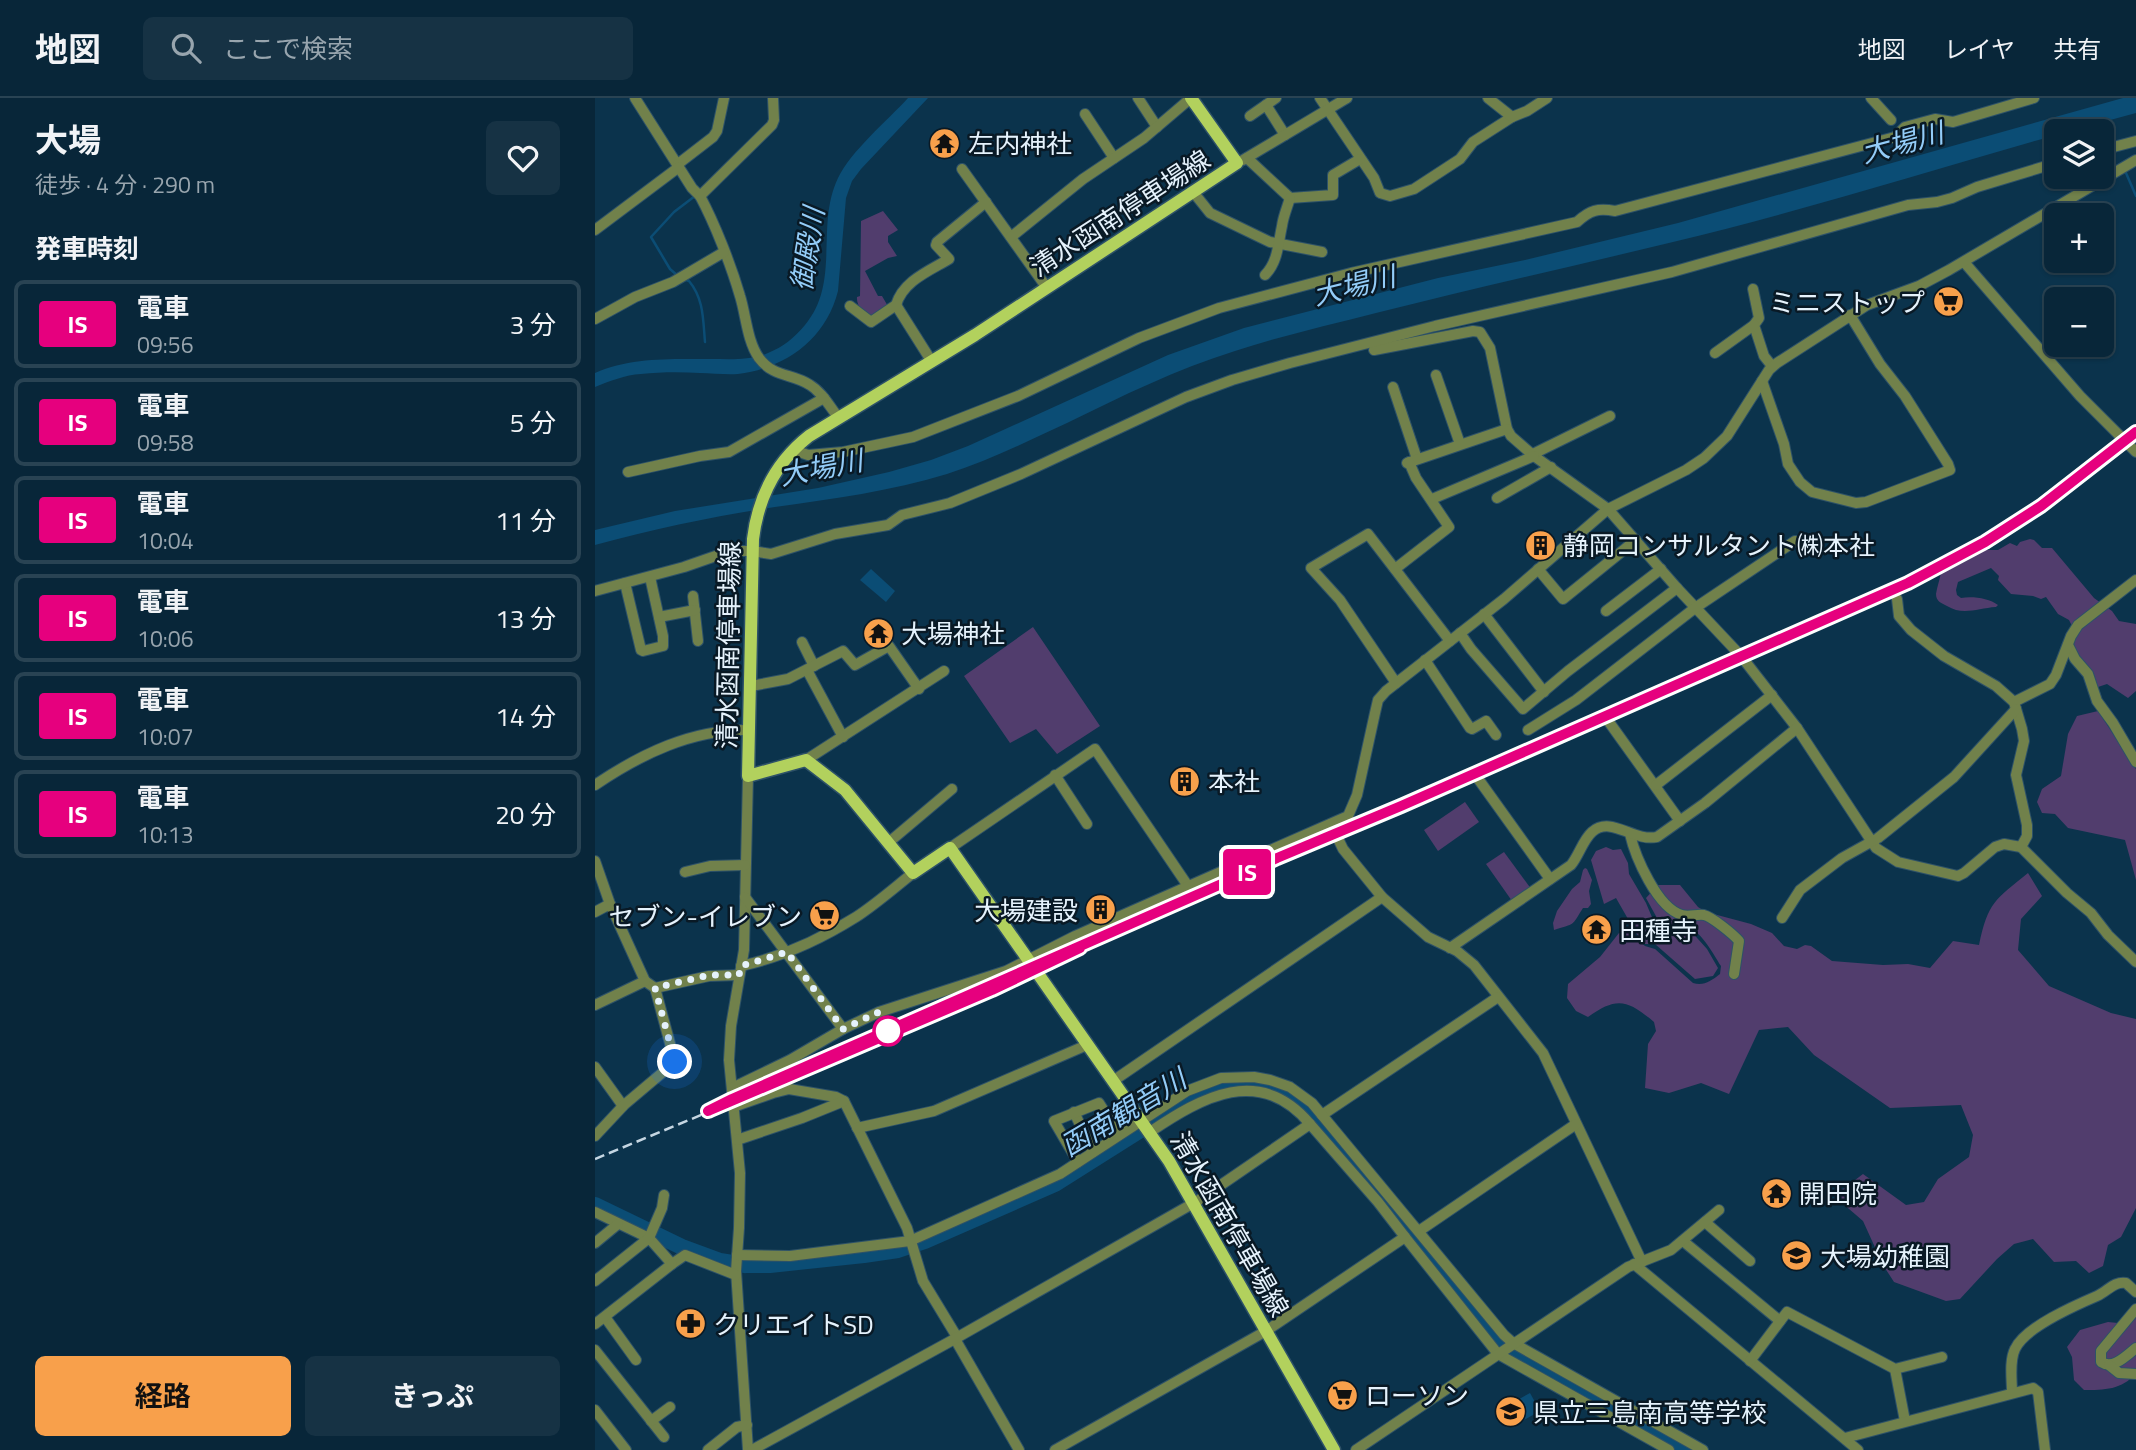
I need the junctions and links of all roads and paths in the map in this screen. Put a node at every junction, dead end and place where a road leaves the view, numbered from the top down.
1 (635, 98) edge
2 (724, 98) edge
3 (773, 98) edge
4 (1137, 98) edge
5 (1276, 98) edge
6 (1320, 98) edge
7 (1347, 98) edge
8 (1487, 98) edge
9 (1547, 98) edge
10 (1871, 98) edge
11 (2034, 98) edge
12 (1196, 99) edge
13 (1266, 105) junction
14 (1328, 109) junction
15 (1085, 114) dead end
16 (1250, 116) dead end
17 (1512, 117) junction
18 (1891, 120) dead end
19 (1157, 127) junction
20 (1285, 135) junction
21 (2136, 141) edge
22 (2114, 147) edge
23 (1114, 158) junction
24 (1360, 159) junction
25 (1242, 160) junction
26 (2135, 164) edge
27 (678, 165) junction
28 (2044, 167) edge
29 (962, 169) dead end
30 (1194, 193) junction
31 (700, 196) junction
32 (1290, 198) junction
33 (986, 202) junction
34 (595, 230) edge
35 (1011, 237) junction
36 (1278, 244) junction
37 (724, 252) junction
38 (1322, 252) dead end
39 (1964, 262) junction
40 (1265, 275) dead end
41 (1047, 288) junction
42 (1752, 289) dead end
43 (896, 305) junction
44 (849, 306) dead end
45 (1850, 315) junction
46 (595, 319) edge
47 (1753, 324) junction
48 (1434, 326) junction
49 (1437, 337) junction
50 (1374, 350) dead end
51 (1715, 353) dead end
52 (932, 362) junction
53 (1772, 366) junction
54 (1436, 374) dead end
55 (1762, 381) junction
56 (1393, 387) dead end
57 (824, 398) junction
58 (1610, 416) dead end
59 (838, 417) junction
60 (1507, 429) junction
61 (1460, 444) junction
62 (794, 450) junction
63 (2136, 453) edge
64 (1533, 455) junction
65 (1411, 461) junction
66 (1551, 467) junction
67 (628, 472) dead end
68 (1497, 498) dead end
69 (1432, 499) junction
70 (1608, 509) junction
71 (1636, 540) junction
72 (1795, 541) dead end
73 (752, 545) junction
74 (1395, 569) junction
75 (1538, 569) junction
76 (1661, 569) junction
77 (650, 577) junction
78 (2136, 580) edge
79 (625, 583) junction
80 (1677, 588) junction
81 (595, 590) edge
82 (693, 596) dead end
83 (1897, 599) dead end
84 (1695, 608) junction
85 (695, 610) junction
86 (1606, 611) dead end
87 (1484, 614) junction
88 (659, 617) junction
89 (1460, 633) junction
90 (698, 641) dead end
91 (1450, 641) junction
92 (802, 642) dead end
93 (2068, 645) junction
94 (1425, 660) junction
95 (810, 668) junction
96 (944, 671) dead end
97 (1396, 683) junction
98 (751, 686) junction
99 (919, 689) junction
100 (1544, 692) junction
101 (1772, 695) junction
102 (2015, 706) junction
103 (1609, 722) dead end
104 (1797, 728) junction
105 (749, 730) junction
106 (1528, 730) dead end
107 (1496, 735) dead end
108 (843, 737) junction
109 (806, 760) junction
110 (2136, 762) edge
111 (1055, 775) junction
112 (748, 776) junction
113 (1479, 780) dead end
114 (595, 785) edge
115 (1655, 785) junction
116 (953, 789) dead end
117 (1680, 821) junction
118 (1087, 824) dead end
119 (1331, 824) junction
120 (1630, 834) junction
121 (1871, 842) junction
122 (888, 843) junction
123 (2021, 847) junction
124 (950, 848) junction
125 (595, 862) edge
126 (745, 865) junction
127 (685, 872) dead end
128 (913, 873) junction
129 (1550, 879) junction
130 (1188, 886) junction
131 (745, 897) junction
132 (1382, 897) junction
133 (610, 904) junction
134 (595, 912) edge
135 (1782, 918) dead end
136 (1450, 948) junction
137 (787, 952) junction
138 (1028, 960) junction
139 (2136, 962) edge
140 (740, 970) junction
141 (1734, 974) dead end
142 (645, 981) junction
143 (655, 988) junction
144 (1498, 997) junction
145 (595, 1005) edge
146 (843, 1029) junction
147 (1087, 1045) junction
148 (595, 1067) edge
149 (1113, 1081) junction
150 (732, 1087) junction
151 (1203, 1092) junction
152 (844, 1101) junction
153 (623, 1106) junction
154 (733, 1107) junction
155 (1074, 1112) junction
156 (1322, 1115) junction
157 (1310, 1124) junction
158 (1576, 1124) junction
159 (1146, 1126) junction
160 (857, 1128) junction
161 (1119, 1135) junction
162 (595, 1136) edge
163 (1332, 1138) junction
164 (737, 1140) junction
165 (1093, 1152) junction
166 (1343, 1152) junction
167 (1078, 1162) junction
168 (664, 1195) dead end
169 (1193, 1202) junction
170 (1719, 1210) dead end
171 (595, 1212) edge
172 (1705, 1222) junction
173 (618, 1224) junction
174 (1419, 1231) junction
175 (650, 1237) junction
176 (1405, 1237) junction
177 (910, 1241) junction
178 (1683, 1241) junction
179 (595, 1243) edge
180 (737, 1256) junction
181 (1750, 1261) dead end
182 (1638, 1263) junction
183 (671, 1264) junction
184 (736, 1273) junction
185 (595, 1281) edge
186 (2136, 1292) edge
187 (2136, 1309) edge
188 (604, 1317) junction
189 (1780, 1321) junction
190 (595, 1324) edge
191 (1266, 1331) junction
192 (956, 1338) junction
193 (1513, 1343) junction
194 (2136, 1348) edge
195 (595, 1350) edge
196 (1498, 1354) junction
197 (1942, 1357) dead end
198 (636, 1360) dead end
199 (1750, 1360) junction
200 (2109, 1365) junction
201 (1895, 1369) junction
202 (2136, 1374) edge
203 (2012, 1393) junction
204 (670, 1407) dead end
205 (595, 1410) edge
206 (651, 1421) junction
207 (1905, 1421) junction
208 (747, 1425) junction
209 (664, 1437) dead end
210 (1846, 1438) junction
211 (626, 1450) edge
212 (708, 1450) edge
213 (750, 1450) edge
214 (1019, 1450) edge
215 (1055, 1450) edge
216 (1334, 1450) edge
217 (1356, 1450) edge
218 (1669, 1450) edge
219 (1703, 1450) edge
220 (1858, 1450) edge
221 (2045, 1450) edge

1 - 27 street
2 - 27 street
3 - 31 street
4 - 19 street
5 - 13 street
6 - 14 street
7 - 14 street
8 - 17 street
9 - 17 street
10 - 18 street
11 - 62 street
12 - 19 street
12 - 25 main road, 清水函南停車場線
13 - 16 street
13 - 20 street
14 - 20 street
14 - 24 street
15 - 23 street
17 - 24 street
19 - 23 street
20 - 25 street
21 - 22 street
23 - 35 street
24 - 32 street
25 - 30 main road, 清水函南停車場線
25 - 32 street
26 - 39 street
27 - 31 street
27 - 34 street
28 - 48 street
29 - 33 street
30 - 36 street
30 - 41 main road, 清水函南停車場線
31 - 37 street
32 - 36 street
33 - 35 street
33 - 43 street
35 - 41 street
36 - 38 street
36 - 40 street
37 - 46 street
37 - 57 street
39 - 45 street
39 - 63 street
41 - 52 main road, 清水函南停車場線
42 - 47 street
43 - 44 street
43 - 52 street
45 - 53 street
45 - 55 street
47 - 51 street
47 - 53 street
48 - 49 street
48 - 73 street
49 - 50 street
49 - 60 street
52 - 59 main road, 清水函南停車場線
53 - 55 street
54 - 61 street
55 - 70 street
56 - 65 street
57 - 59 street
57 - 67 street
58 - 64 street
59 - 62 main road, 清水函南停車場線
60 - 61 street
60 - 64 street
61 - 65 street
62 - 73 main road, 清水函南停車場線
64 - 66 street
64 - 69 street
65 - 69 street
66 - 68 street
66 - 70 street
69 - 74 street
70 - 71 street
70 - 75 street
71 - 75 street
71 - 76 street
72 - 84 street
73 - 77 street
73 - 98 main road, 清水函南停車場線
74 - 91 street
74 - 97 street
75 - 87 street
76 - 80 street
76 - 86 street
77 - 79 street
77 - 88 street
78 - 93 street
79 - 81 street
79 - 88 street
80 - 84 street
80 - 100 street
82 - 85 street
83 - 102 street
84 - 101 street
84 - 106 street
85 - 88 street
85 - 90 street
87 - 89 street
87 - 100 street
89 - 91 street
89 - 100 street
91 - 94 street
92 - 95 street
93 - 102 street
93 - 110 street
94 - 97 street
94 - 107 street
95 - 98 street
95 - 99 street
95 - 108 street
96 - 99 street
97 - 119 street
98 - 105 main road, 清水函南停車場線
99 - 108 street
101 - 104 street
101 - 115 street
102 - 121 street
102 - 123 street
103 - 115 street
104 - 117 street
104 - 121 street
105 - 112 main road, 清水函南停車場線
105 - 114 street
108 - 109 street
109 - 112 main road, 清水函南停車場線
109 - 122 main road
111 - 118 street
111 - 124 street
111 - 130 street
112 - 126 street
113 - 129 street
115 - 117 street
116 - 122 street
117 - 120 street
119 - 130 street
119 - 132 street
120 - 129 street
120 - 141 street
121 - 123 street
121 - 135 street
122 - 128 main road
123 - 139 street
124 - 128 main road
124 - 138 main road, 清水函南停車場線
125 - 133 street
126 - 127 street
126 - 131 street
128 - 137 street
129 - 136 street
130 - 138 street
131 - 137 street
131 - 140 street
132 - 136 street
132 - 149 street
133 - 134 street
133 - 142 street
136 - 144 street
137 - 140 street
137 - 146 street
138 - 146 street
138 - 147 main road, 清水函南停車場線
140 - 143 street
140 - 150 street
142 - 143 street
142 - 145 street
143 - 153 street
144 - 156 street
144 - 158 street
146 - 150 street
147 - 149 main road, 清水函南停車場線
147 - 160 street
148 - 153 street
149 - 159 main road, 清水函南停車場線
150 - 154 street
151 - 156 street
151 - 157 street
151 - 159 street
151 - 159 street
152 - 154 street
152 - 160 street
152 - 164 street
153 - 162 street
154 - 164 street
155 - 161 street
155 - 165 street
155 - 167 street
156 - 163 street
157 - 163 street
157 - 169 street
158 - 174 street
158 - 182 street
159 - 161 street
159 - 169 main road, 清水函南停車場線
160 - 177 street
161 - 165 street
163 - 166 street
164 - 180 street
165 - 167 street
166 - 174 street
166 - 176 street
167 - 177 street
168 - 175 street
169 - 191 main road, 清水函南停車場線
169 - 192 street
170 - 172 street
171 - 173 street
172 - 178 street
172 - 181 street
173 - 175 street
173 - 179 street
174 - 193 street
175 - 183 street
175 - 185 street
176 - 191 street
176 - 196 street
177 - 180 street
177 - 192 street
178 - 182 street
178 - 189 street
180 - 184 street
182 - 193 street
182 - 199 street
183 - 184 street
183 - 188 street
184 - 208 street
186 - 203 street
187 - 200 street
188 - 190 street
188 - 198 street
189 - 199 street
189 - 201 street
191 - 215 street
191 - 216 main road, 清水函南停車場線
192 - 213 street
192 - 214 street
193 - 196 street
193 - 219 street
194 - 200 street
195 - 206 street
196 - 217 street
196 - 218 street
197 - 201 street
199 - 210 street
200 - 202 street
201 - 207 street
203 - 207 street
203 - 221 street
204 - 206 street
205 - 211 street
206 - 209 street
207 - 210 street
208 - 212 street
208 - 213 street
210 - 220 street

